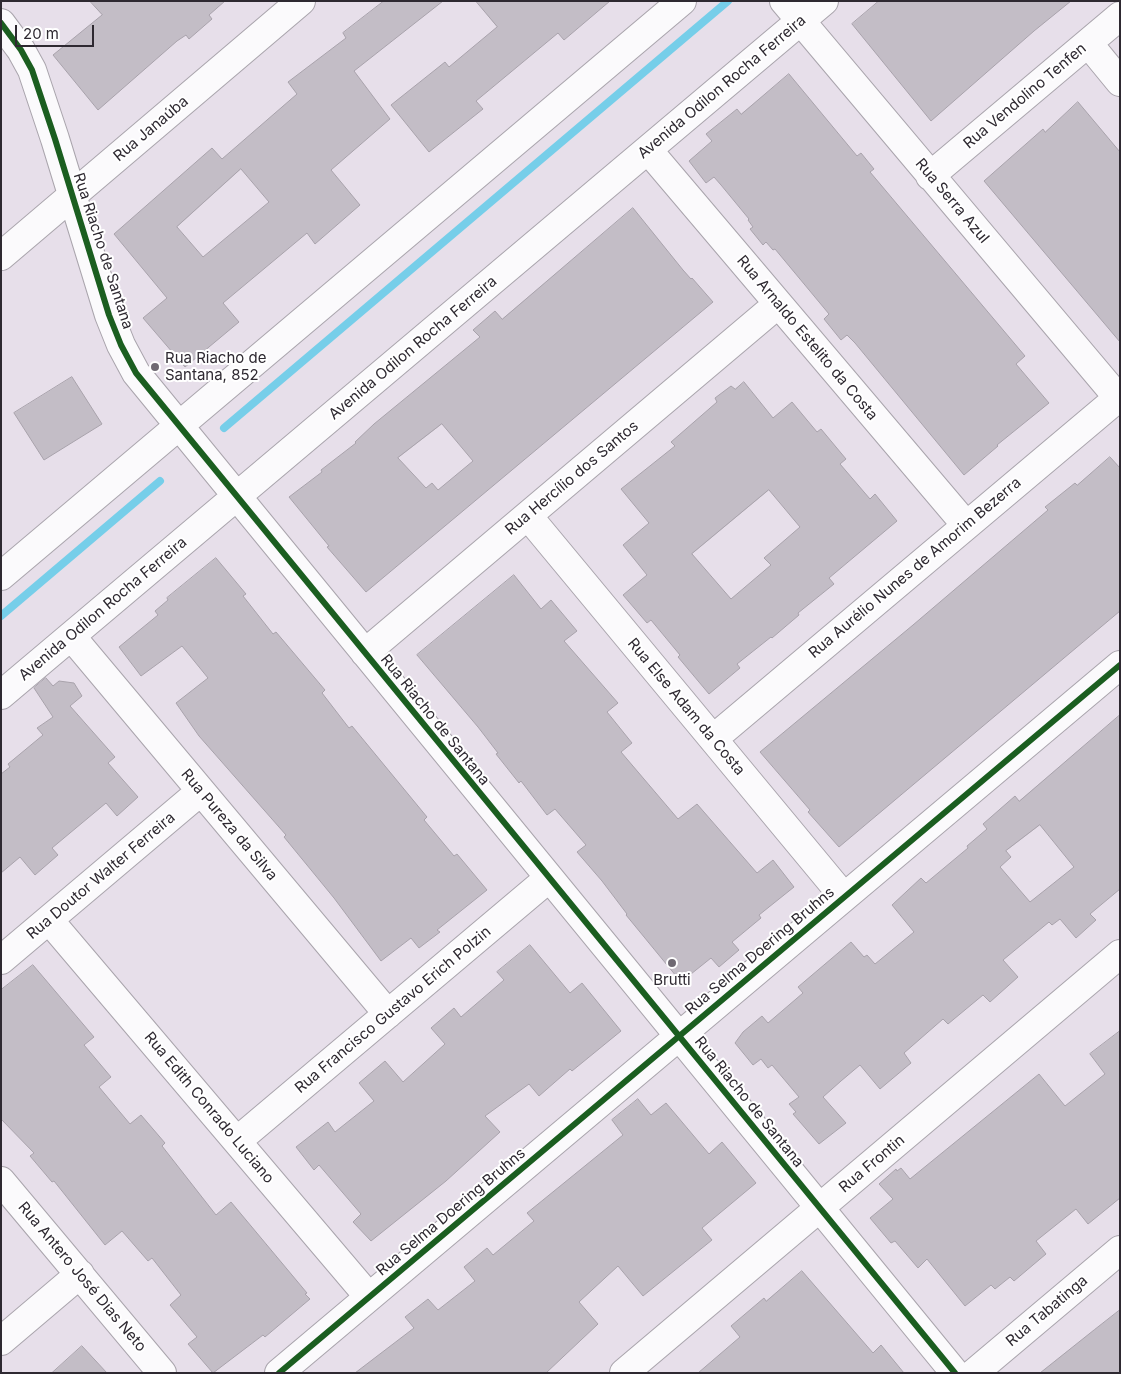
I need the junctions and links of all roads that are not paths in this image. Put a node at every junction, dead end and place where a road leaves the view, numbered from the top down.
1 (301, 1) edge
2 (682, 1) edge
3 (824, 1) edge
4 (792, 11) edge
5 (1120, 16) edge
6 (1, 24) edge
7 (1088, 43) junction
8 (1120, 82) edge
9 (648, 150) junction
10 (930, 176) junction
11 (72, 196) junction
12 (1, 256) edge
13 (778, 304) junction
14 (1119, 399) edge
15 (178, 427) junction
16 (236, 497) junction
17 (528, 516) junction
18 (966, 525) junction
19 (1, 576) edge
20 (70, 636) junction
21 (365, 653) junction
22 (1120, 665) edge
23 (1, 695) edge
24 (713, 739) junction
25 (201, 791) junction
26 (549, 878) junction
27 (844, 897) junction
28 (49, 920) junction
29 (1120, 954) edge
30 (1, 960) edge
31 (388, 1014) junction
32 (679, 1036) junction
33 (238, 1141) junction
34 (1, 1181) edge
35 (820, 1208) junction
36 (1120, 1250) edge
37 (80, 1274) junction
38 (369, 1297) junction
39 (1, 1341) edge
40 (162, 1373) edge
41 (279, 1373) edge
42 (624, 1373) edge
43 (955, 1373) edge
44 (974, 1373) edge

1 - 11 street, Rua Janaúba
2 - 15 street
3 - 4 street, Avenida Odilon Rocha Ferreira
4 - 9 street, Avenida Odilon Rocha Ferreira
4 - 10 street, Rua Serra Azul
5 - 7 street, Rua Vendolino Tenfen
6 - 11 street, Rua Riacho de Santana
7 - 8 street
7 - 10 street, Rua Vendolino Tenfen
9 - 13 street, Rua Arnaldo Estelito da Costa
9 - 16 street, Avenida Odilon Rocha Ferreira
10 - 14 street, Rua Serra Azul
11 - 12 street, Rua Janaúba
11 - 15 street, Rua Riacho de Santana
13 - 17 street, Rua Hercílio dos Santos
13 - 18 street, Rua Arnaldo Estelito da Costa
14 - 18 street, Rua Aurélio Nunes de Amorim Bezerra
15 - 16 street, Rua Riacho de Santana
15 - 19 street
16 - 20 street, Avenida Odilon Rocha Ferreira
16 - 21 street, Rua Riacho de Santana
17 - 21 street, Rua Hercílio dos Santos
17 - 24 street, Rua Else Adam da Costa
18 - 24 street, Rua Aurélio Nunes de Amorim Bezerra
20 - 23 street, Avenida Odilon Rocha Ferreira
20 - 25 street, Rua Pureza da Silva
21 - 26 street, Rua Riacho de Santana
22 - 27 street, Rua Selma Doering Bruhns
24 - 27 street, Rua Else Adam da Costa
25 - 28 street, Rua Doutor Walter Ferreira
25 - 31 street, Rua Pureza da Silva
26 - 31 street, Rua Francisco Gustavo Erich Polzin
26 - 32 street, Rua Riacho de Santana
27 - 32 street, Rua Selma Doering Bruhns
28 - 30 street, Rua Doutor Walter Ferreira
28 - 33 street, Rua Edith Conrado Luciano
29 - 35 street, Rua Frontin
31 - 33 street, Rua Francisco Gustavo Erich Polzin
32 - 35 street, Rua Riacho de Santana
32 - 38 street, Rua Selma Doering Bruhns
33 - 38 street, Rua Edith Conrado Luciano
34 - 37 street, Rua Antero José Dias Neto
35 - 42 street, Rua Frontin
35 - 43 street, Rua Riacho de Santana
36 - 44 street, Rua Tabatinga
37 - 39 street
37 - 40 street, Rua Antero José Dias Neto
38 - 41 street, Rua Selma Doering Bruhns

